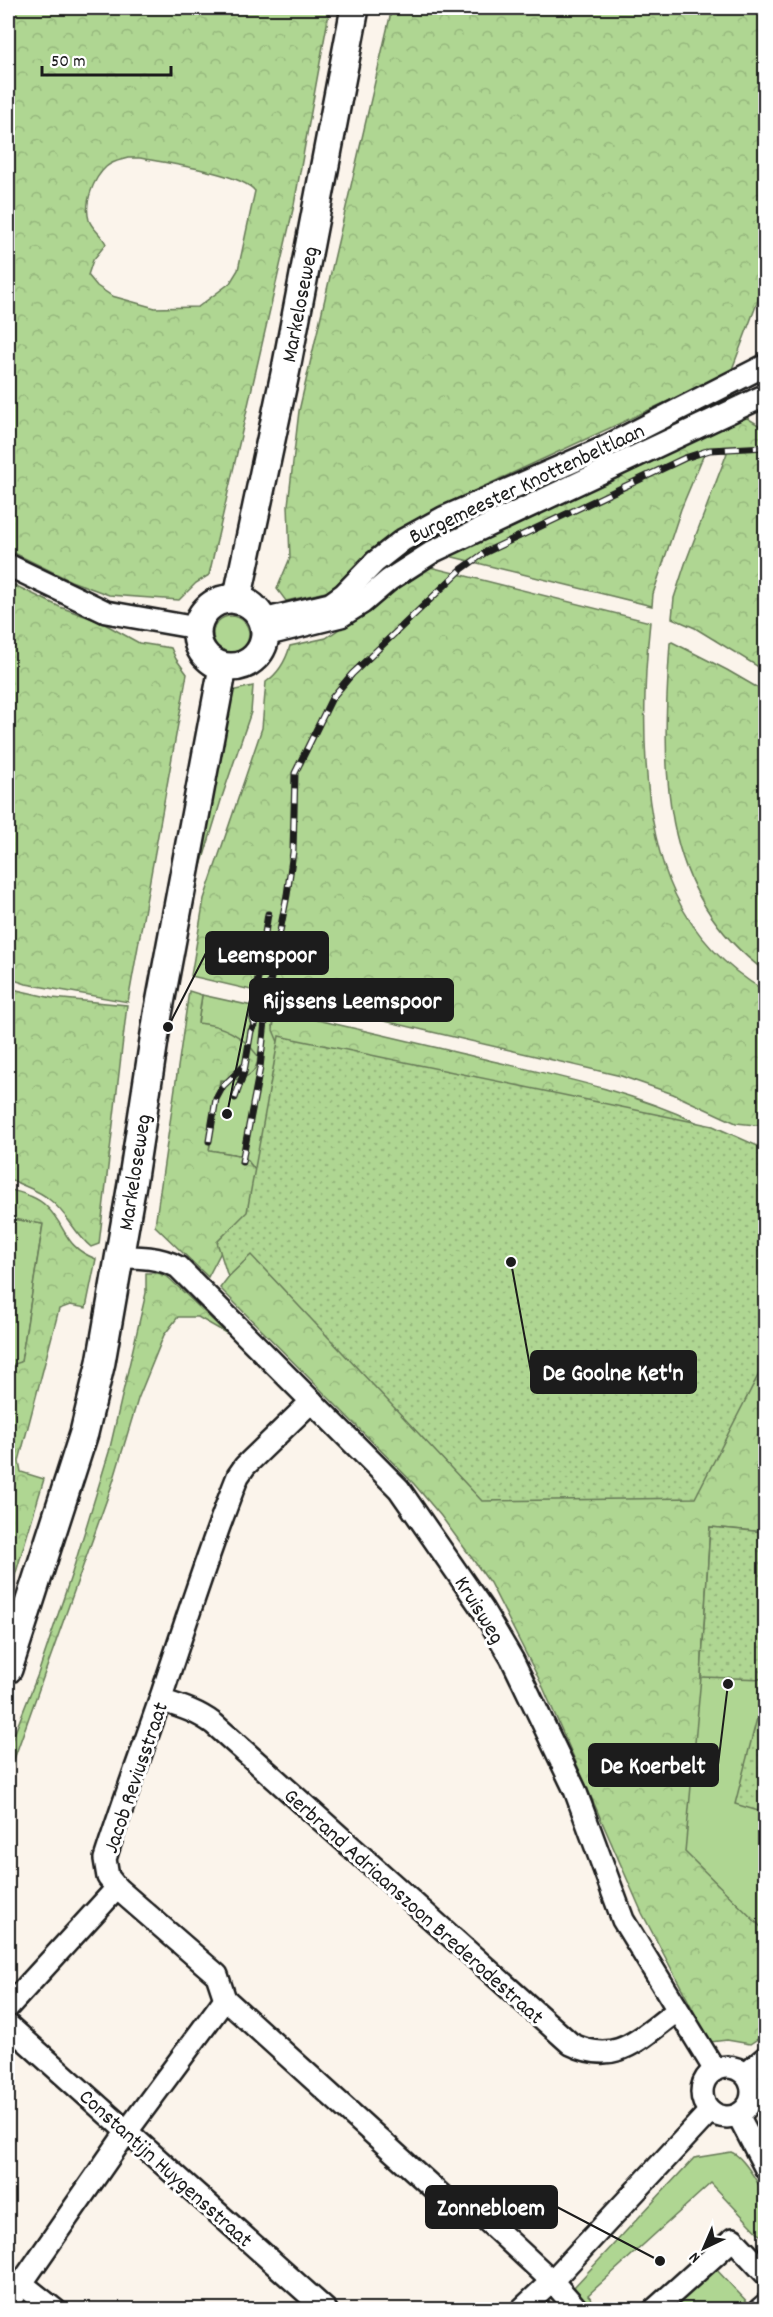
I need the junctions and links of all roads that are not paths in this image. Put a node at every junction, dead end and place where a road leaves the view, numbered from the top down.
1 (355, 8) edge
2 (765, 365) edge
3 (765, 394) edge
4 (8, 565) edge
5 (237, 600) junction
6 (197, 628) junction
7 (264, 628) junction
8 (224, 667) junction
9 (119, 1257) junction
10 (312, 1401) junction
11 (8, 1669) edge
12 (160, 1700) junction
13 (117, 1888) junction
14 (225, 1999) junction
15 (8, 2007) edge
16 (677, 2011) junction
17 (8, 2025) edge
18 (765, 2056) edge
19 (715, 2070) junction
20 (746, 2074) junction
21 (710, 2111) junction
22 (738, 2115) junction
23 (128, 2130) junction
24 (765, 2169) edge
25 (765, 2274) edge
26 (552, 2281) junction
27 (21, 2283) junction
28 (8, 2303) edge
29 (765, 2304) edge
30 (55, 2310) edge
31 (326, 2310) edge
32 (521, 2310) edge
33 (578, 2310) edge
34 (654, 2310) edge
35 (759, 2310) edge

1 - 5 main road, Markeloseweg
2 - 7 street, Burgemeester Knottenbeltlaan
3 - 7 street, Burgemeester Knottenbeltlaan
4 - 6 street
5 - 6 main road
5 - 7 main road
6 - 8 main road
7 - 8 main road
8 - 9 main road, Markeloseweg
9 - 10 street, Kruisweg
9 - 11 main road, Markeloseweg
10 - 12 street, Jacob Reviusstraat
10 - 16 street, Kruisweg
12 - 13 street, Jacob Reviusstraat
12 - 16 street, Gerbrand Adriaanszoon Brederodestraat
13 - 14 street, Jacob Reviusstraat
13 - 15 street
14 - 23 street
14 - 26 street, Jacob Reviusstraat
16 - 19 street, Kruisweg
17 - 23 street, Constantijn Huygensstraat
18 - 20 street
19 - 20 street
19 - 21 street
20 - 22 street
21 - 22 street
21 - 26 street
22 - 24 street
23 - 27 street
23 - 31 street, Constantijn Huygensstraat
25 - 34 street
26 - 32 street
26 - 33 street, Jacob Reviusstraat
27 - 28 street
27 - 30 street
29 - 35 street

